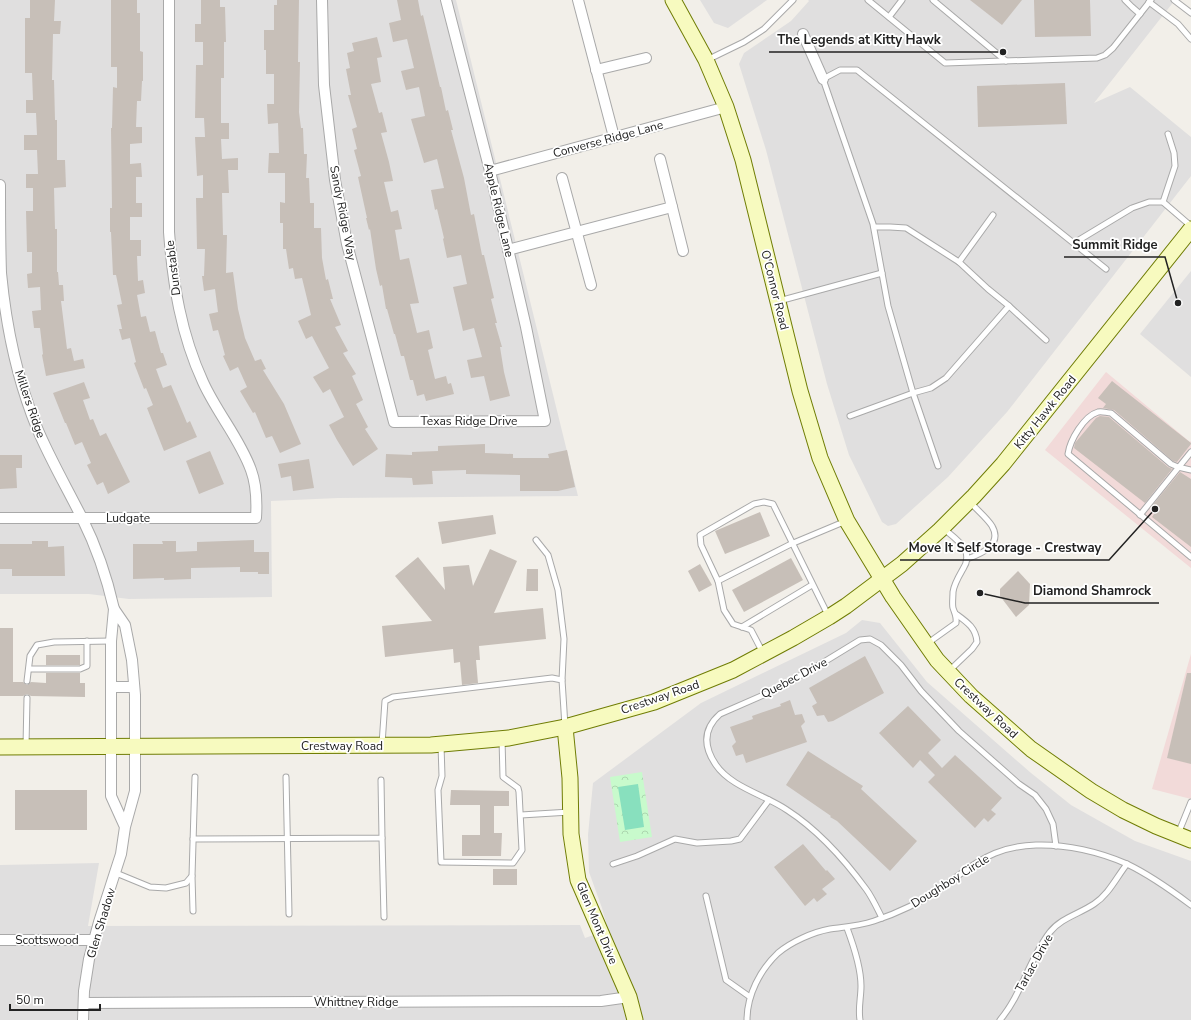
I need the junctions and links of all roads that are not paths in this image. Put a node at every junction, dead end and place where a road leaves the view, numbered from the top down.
1 (169, 0) edge
2 (322, 0) edge
3 (446, 0) edge
4 (578, 0) edge
5 (673, 0) edge
6 (793, 0) edge
7 (868, 0) edge
8 (902, 0) edge
9 (933, 0) edge
10 (1125, 0) edge
11 (1174, 0) edge
12 (1150, 1) edge
13 (1191, 13) edge
14 (1140, 14) junction
15 (889, 17) junction
16 (803, 34) dead end
17 (1191, 39) edge
18 (646, 58) dead end
19 (706, 60) junction
20 (1006, 61) junction
21 (596, 70) junction
22 (823, 79) junction
23 (726, 107) junction
24 (1168, 134) dead end
25 (614, 137) junction
26 (660, 159) dead end
27 (490, 170) junction
28 (562, 178) dead end
29 (0, 185) edge
30 (1163, 202) junction
31 (672, 207) junction
32 (993, 215) dead end
33 (874, 228) junction
34 (1191, 228) edge
35 (576, 232) junction
36 (1074, 243) junction
37 (508, 250) junction
38 (683, 251) dead end
39 (959, 262) junction
40 (1106, 269) dead end
41 (882, 273) junction
42 (591, 285) dead end
43 (778, 301) junction
44 (1009, 306) junction
45 (1046, 340) dead end
46 (913, 393) junction
47 (850, 416) dead end
48 (545, 421) joint
49 (394, 422) joint
50 (1191, 452) edge
51 (938, 466) dead end
52 (1178, 467) junction
53 (1191, 470) edge
54 (969, 501) junction
55 (1140, 515) junction
56 (0, 518) edge
57 (82, 518) junction
58 (256, 518) joint
59 (847, 521) junction
60 (943, 527) junction
61 (536, 540) dead end
62 (791, 544) junction
63 (1191, 557) edge
64 (967, 559) junction
65 (881, 578) junction
66 (718, 581) junction
67 (812, 585) junction
68 (114, 609) junction
69 (956, 614) junction
70 (829, 618) junction
71 (742, 627) junction
72 (87, 641) junction
73 (111, 641) junction
74 (926, 644) junction
75 (763, 654) junction
76 (29, 669) junction
77 (948, 672) junction
78 (562, 680) junction
79 (27, 681) dead end
80 (111, 687) junction
81 (134, 687) junction
82 (27, 698) dead end
83 (565, 727) junction
84 (502, 739) junction
85 (441, 744) junction
86 (382, 746) junction
87 (0, 747) edge
88 (26, 747) junction
89 (111, 747) junction
90 (136, 747) junction
91 (195, 777) dead end
92 (286, 777) dead end
93 (381, 780) dead end
94 (769, 800) junction
95 (1191, 802) edge
96 (570, 812) junction
97 (521, 815) junction
98 (125, 827) junction
99 (287, 838) junction
100 (382, 838) junction
101 (1185, 838) edge
102 (193, 839) junction
103 (1056, 846) junction
104 (612, 864) dead end
105 (1127, 864) junction
106 (116, 874) junction
107 (192, 876) junction
108 (706, 896) dead end
109 (1191, 904) edge
110 (193, 911) dead end
111 (289, 914) dead end
112 (384, 917) dead end
113 (882, 918) junction
114 (847, 928) junction
115 (0, 940) edge
116 (94, 940) junction
117 (629, 997) junction
118 (750, 997) junction
119 (84, 1003) junction
120 (83, 1020) edge
121 (635, 1020) edge
122 (747, 1020) edge
123 (860, 1020) edge
124 (1000, 1020) edge

1 - 58 street, Dunstable
2 - 49 street, Sandy Ridge Way
3 - 27 street, Apple Ridge Lane
4 - 21 street
5 - 19 main road, O'Connor Road
6 - 19 lane
7 - 15 lane
8 - 15 lane
9 - 20 lane
10 - 14 lane
11 - 13 lane
12 - 14 lane
12 - 17 lane
14 - 20 lane
15 - 20 lane
16 - 22 street
18 - 21 street
19 - 23 main road, O'Connor Road
21 - 25 street
22 - 33 lane
22 - 36 lane
23 - 25 street, Converse Ridge Lane
23 - 43 main road, O'Connor Road
24 - 30 lane
25 - 27 street, Converse Ridge Lane
26 - 31 street
27 - 37 street, Apple Ridge Lane
28 - 35 street
29 - 57 street, Millers Ridge
30 - 34 lane
30 - 36 lane
31 - 35 street
31 - 38 street
32 - 39 lane
33 - 39 lane
33 - 41 lane
34 - 54 main road, Kitty Hawk Road
35 - 37 street
35 - 42 street
36 - 40 lane
37 - 48 street, Apple Ridge Lane
39 - 44 lane
41 - 43 lane
41 - 46 lane
43 - 59 main road, O'Connor Road
44 - 45 lane
44 - 46 lane
46 - 47 lane
46 - 51 lane
48 - 49 street, Texas Ridge Drive
50 - 52 lane
52 - 53 lane
52 - 55 lane
52 - 55 lane
54 - 60 main road, Kitty Hawk Road
54 - 64 lane
55 - 63 lane
56 - 57 street, Ludgate
57 - 58 street, Ludgate
57 - 68 street, Millers Ridge
59 - 62 lane
59 - 65 main road, O'Connor Road
60 - 64 lane
60 - 65 main road, Kitty Hawk Road
61 - 78 lane
62 - 66 lane
62 - 66 lane
62 - 67 lane
64 - 69 lane
65 - 70 main road, Crestway Road
65 - 74 main road, Crestway Road
66 - 71 lane
67 - 70 lane
67 - 71 lane
68 - 73 street, Millers Ridge
68 - 81 street, Millers Ridge
69 - 74 lane
69 - 77 lane
70 - 75 main road, Crestway Road
71 - 75 lane
72 - 73 lane
72 - 76 lane
72 - 76 lane
73 - 80 street, Millers Ridge
74 - 77 main road, Crestway Road
75 - 83 main road, Crestway Road
76 - 79 lane
77 - 101 main road, Crestway Road
78 - 83 lane
78 - 86 lane
80 - 81 street
80 - 89 street, Millers Ridge
81 - 90 street, Millers Ridge
82 - 88 lane
83 - 84 main road, Crestway Road
83 - 96 main road, Glen Mont Drive
84 - 85 main road, Crestway Road
84 - 97 lane
85 - 86 main road, Crestway Road
85 - 97 lane
86 - 90 main road, Crestway Road
87 - 88 main road, Crestway Road
88 - 89 main road, Crestway Road
89 - 90 main road, Crestway Road
89 - 98 street
90 - 98 street, Glen Shadow
91 - 102 lane
92 - 99 lane
93 - 100 lane
94 - 103 lane, Quebec Drive
94 - 104 lane
94 - 113 lane, Quebec Drive
95 - 101 lane
96 - 97 lane
96 - 117 main road, Glen Mont Drive
98 - 106 street, Glen Shadow
99 - 100 lane
99 - 102 lane
99 - 111 lane
100 - 112 lane
102 - 107 lane
103 - 105 lane, Doughboy Circle
103 - 113 lane, Doughboy Circle
105 - 109 lane, Doughboy Circle
105 - 124 lane, Tarlac Drive
106 - 107 lane
106 - 116 street, Glen Shadow
107 - 110 lane
108 - 118 lane
113 - 114 lane, Doughboy Circle
114 - 118 lane, Doughboy Circle
114 - 123 lane
115 - 116 street, Scottswood
116 - 119 street, Glen Shadow
117 - 119 street, Whittney Ridge
117 - 121 main road, Glen Mont Drive
118 - 122 lane, Doughboy Circle
119 - 120 street, Glen Shadow

